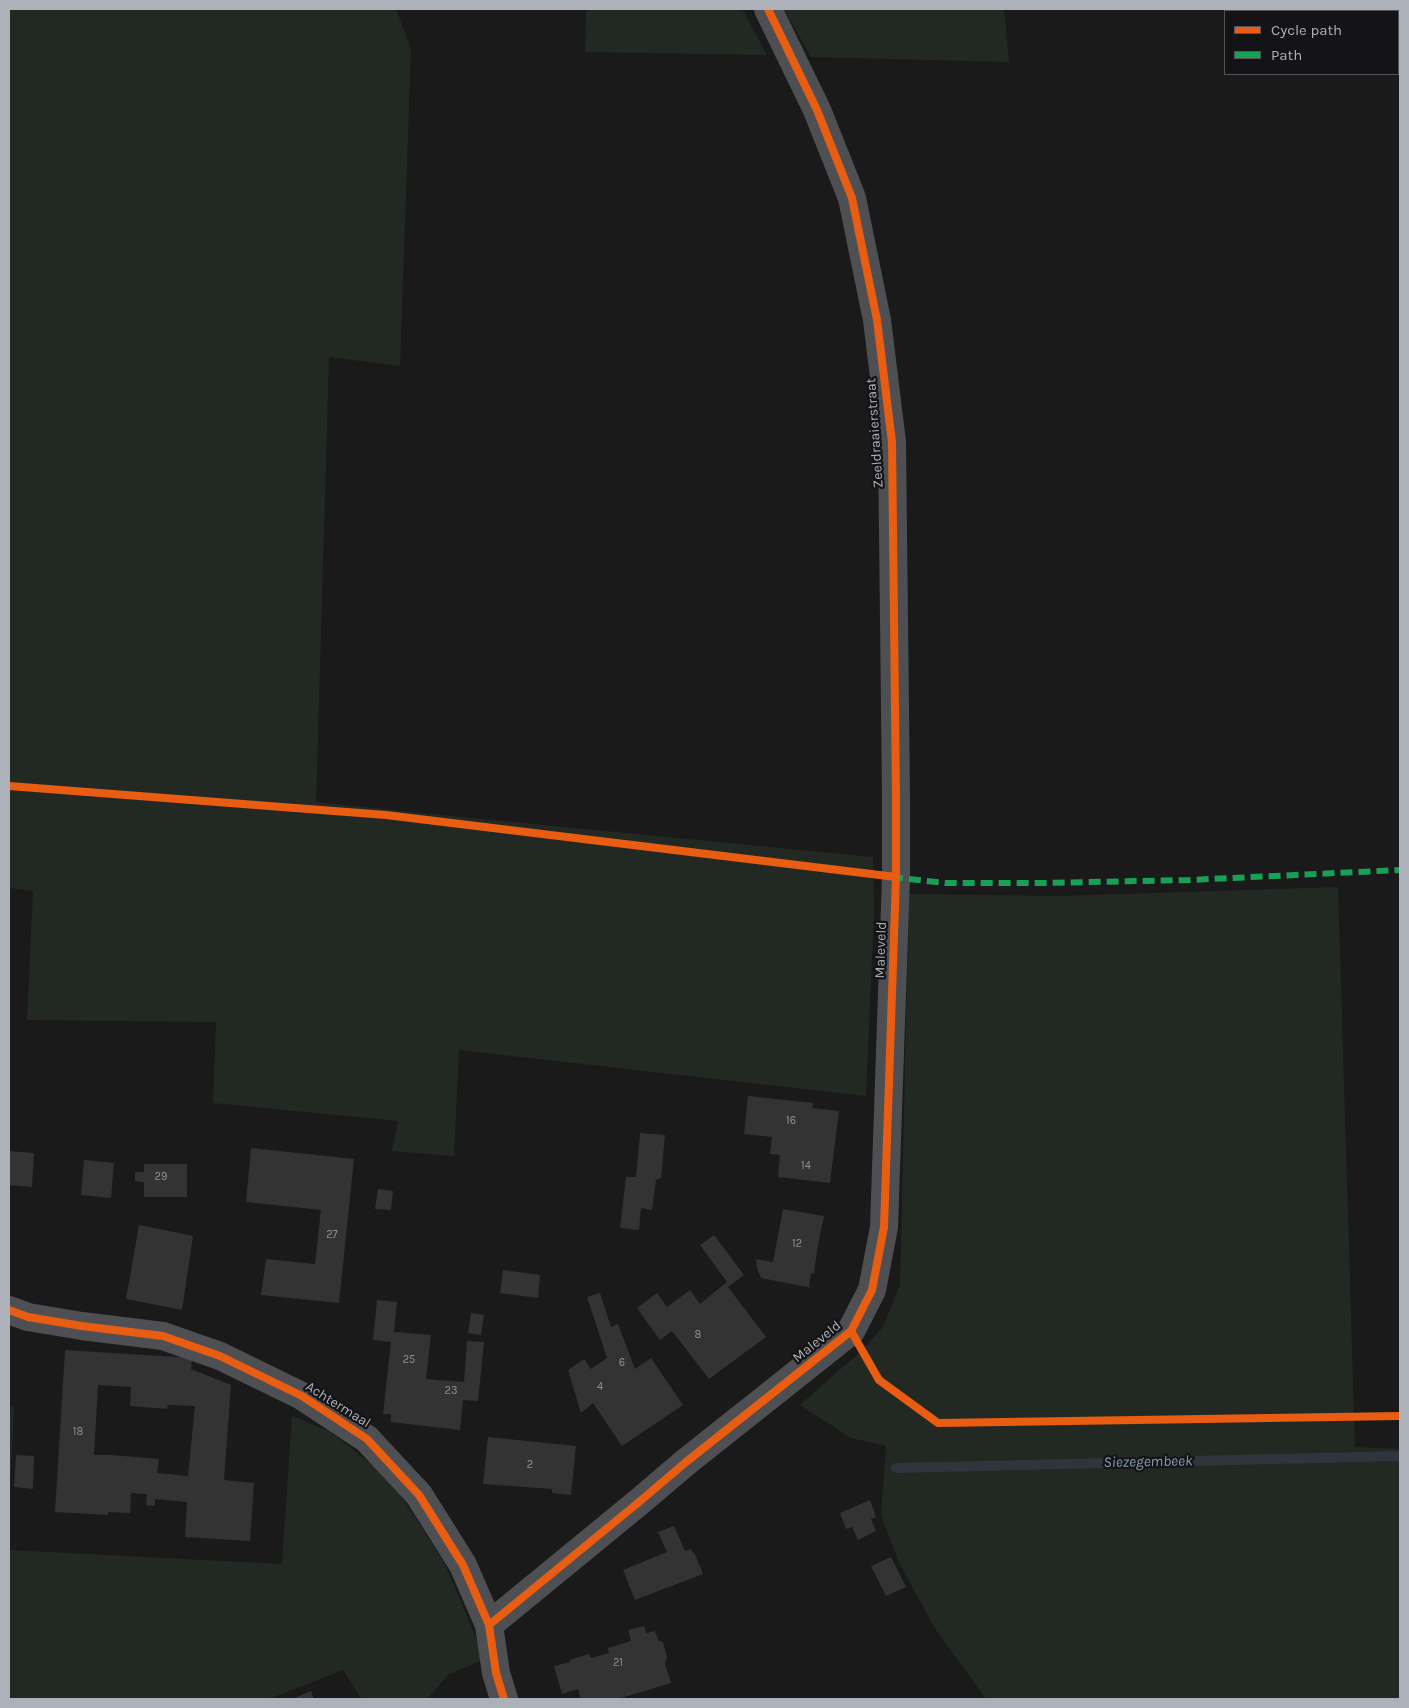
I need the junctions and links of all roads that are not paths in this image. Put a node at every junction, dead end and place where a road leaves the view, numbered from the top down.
1 (768, 9) edge
2 (896, 877) joint
3 (9, 1310) edge
4 (489, 1625) junction
5 (504, 1699) edge

1 - 2 street, Zeeldraaierstraat
2 - 4 street, Maleveld
3 - 4 street, Achtermaal
4 - 5 street, Achtermaal

